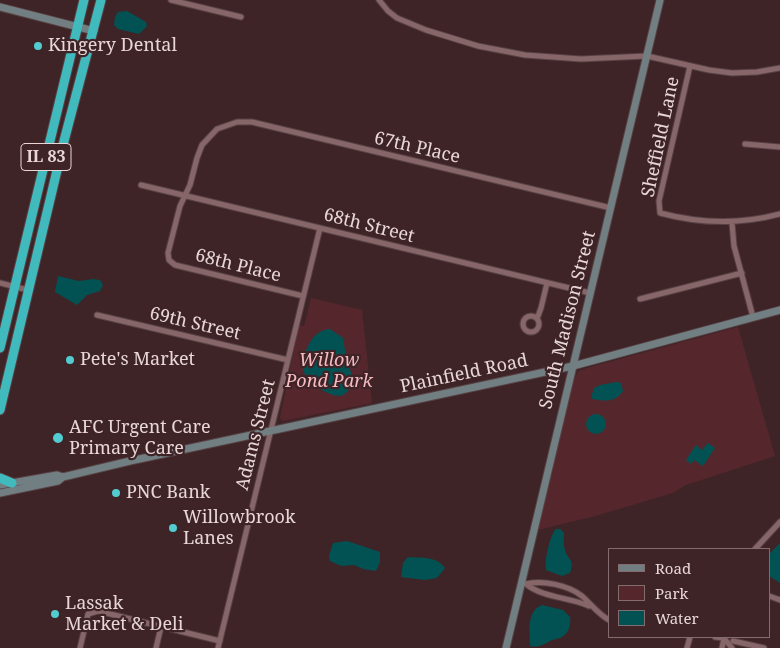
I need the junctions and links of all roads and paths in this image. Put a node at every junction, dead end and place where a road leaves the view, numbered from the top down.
1 (84, 0) edge
2 (102, 0) edge
3 (171, 0) edge
4 (379, 0) edge
5 (660, 0) edge
6 (0, 7) edge
7 (241, 17) dead end
8 (78, 27) junction
9 (94, 31) junction
10 (647, 56) junction
11 (690, 66) junction
12 (780, 68) edge
13 (745, 144) dead end
14 (780, 148) edge
15 (141, 185) dead end
16 (185, 196) junction
17 (611, 208) junction
18 (780, 214) edge
19 (732, 223) junction
20 (320, 228) junction
21 (742, 273) junction
22 (0, 283) edge
23 (548, 283) junction
24 (14, 287) junction
25 (28, 290) junction
26 (590, 293) junction
27 (303, 296) junction
28 (640, 299) dead end
29 (780, 310) edge
30 (97, 315) dead end
31 (753, 317) junction
32 (537, 319) dead end
33 (0, 348) edge
34 (288, 360) junction
35 (573, 366) junction
36 (0, 410) edge
37 (270, 431) junction
38 (63, 476) junction
39 (0, 478) edge
40 (12, 484) junction
41 (0, 485) edge
42 (0, 493) edge
43 (780, 522) edge
44 (755, 548) edge
45 (592, 607) junction
46 (608, 619) edge
47 (161, 627) junction
48 (723, 638) edge
49 (220, 641) junction
50 (733, 643) edge
51 (80, 648) edge
52 (156, 648) edge
53 (218, 648) edge
54 (506, 648) edge
55 (722, 648) edge
56 (764, 648) edge

1 - 8 highway, IL 83
2 - 9 highway, IL 83
3 - 7 street
4 - 10 street
5 - 10 main road, South Madison Street
6 - 8 main road
8 - 9 main road
8 - 24 highway, IL 83
9 - 25 highway, IL 83
10 - 11 street
10 - 17 main road, South Madison Street
11 - 12 street
11 - 19 street, Sheffield Lane
13 - 14 street
15 - 16 street, 68th Street
16 - 17 street, 67th Place
16 - 20 street, 68th Street
16 - 27 street, 68th Place
17 - 26 main road, South Madison Street
18 - 19 street
19 - 21 street
20 - 23 street, 68th Street
20 - 27 street, Adams Street
21 - 28 street
21 - 31 street
22 - 24 street
23 - 26 street, 68th Street
23 - 32 street
24 - 25 street
24 - 33 highway, IL 83
25 - 36 highway, IL 83
26 - 35 main road, South Madison Street
27 - 34 street, Adams Street
29 - 31 main road, Plainfield Road
30 - 34 street, 69th Street
31 - 35 main road, Plainfield Road
34 - 37 street, Adams Street
35 - 37 main road, Plainfield Road
35 - 54 main road, South Madison Street
37 - 38 main road, Plainfield Road
37 - 49 street, Adams Street
38 - 40 main road, Plainfield Road
38 - 42 main road, Plainfield Road
39 - 40 highway
40 - 41 main road, Plainfield Road
43 - 44 street
45 - 45 street
45 - 46 street
47 - 49 street
47 - 51 street
47 - 52 street
48 - 50 street
48 - 55 street
49 - 53 street, Adams Street
50 - 56 street

